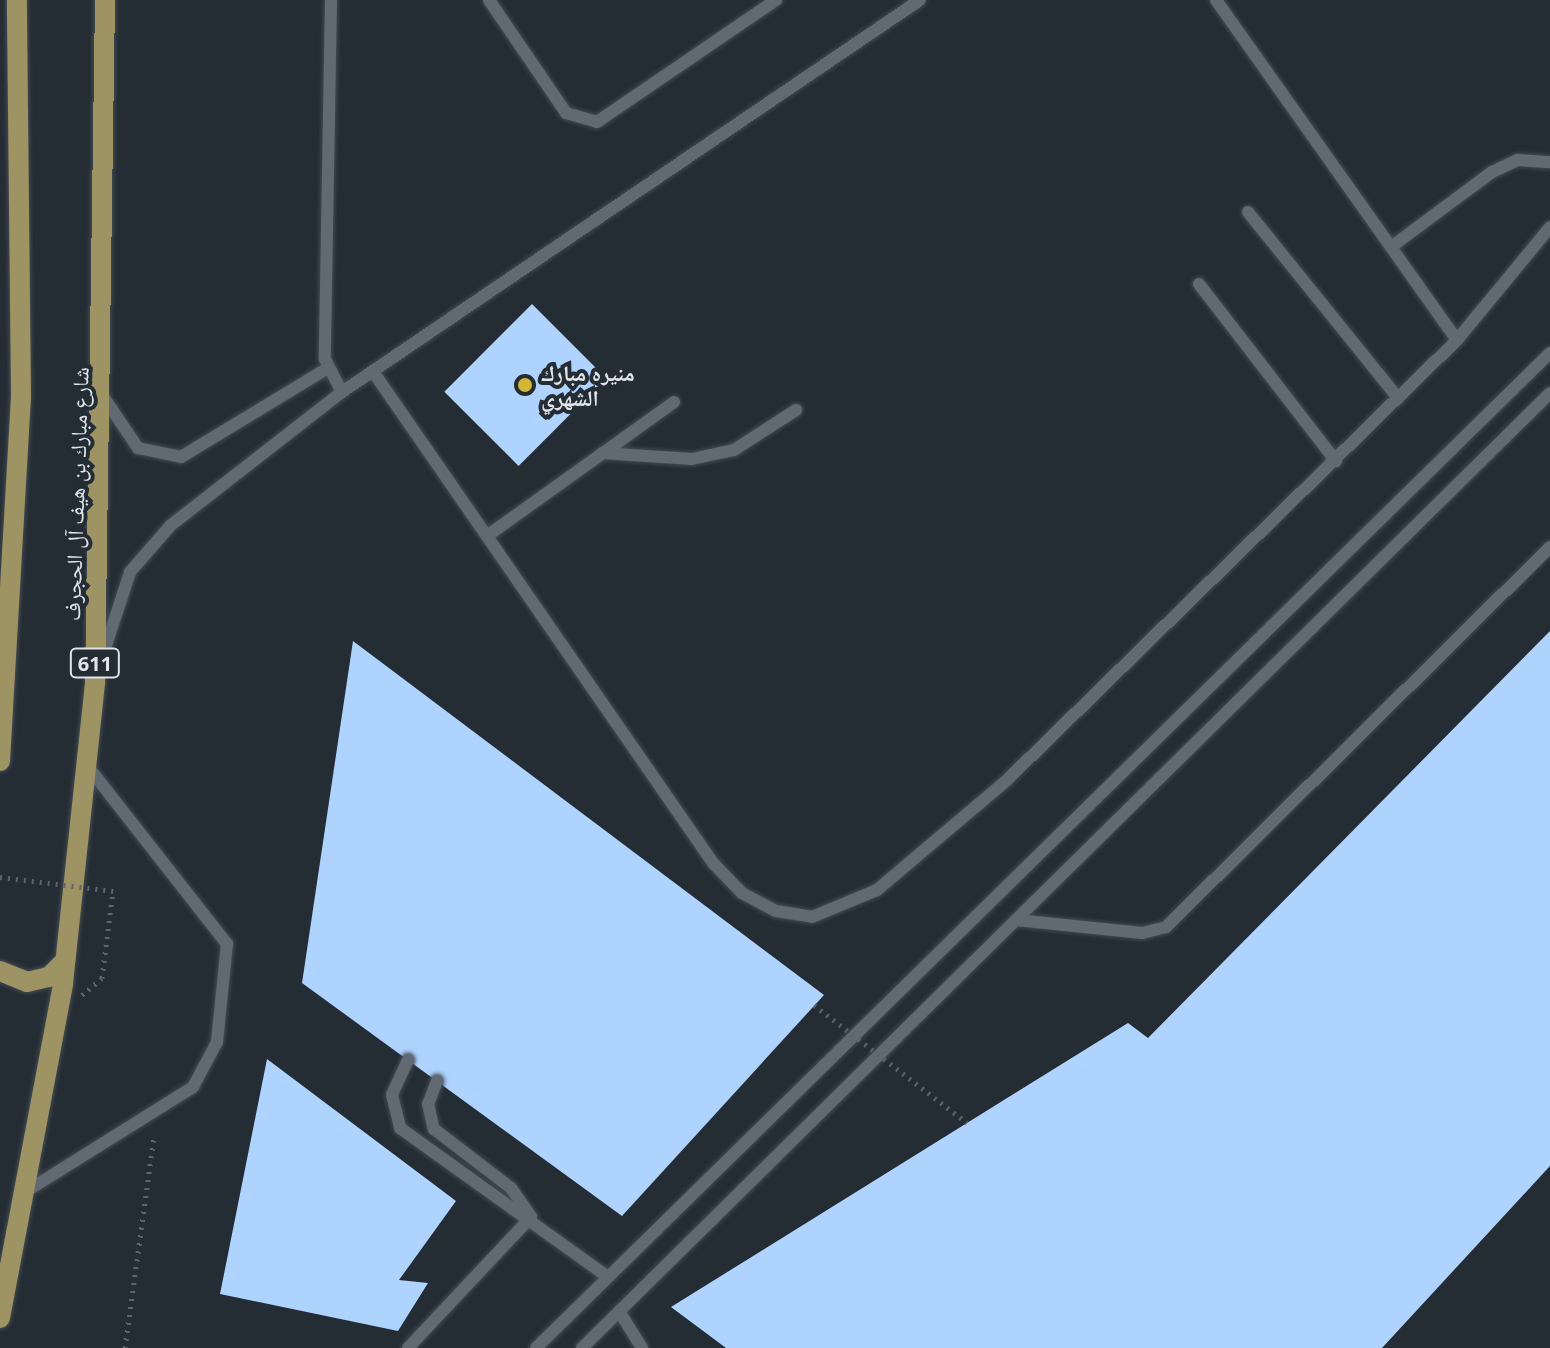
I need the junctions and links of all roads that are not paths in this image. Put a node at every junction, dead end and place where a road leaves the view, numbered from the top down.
1 (17, 0) edge
2 (105, 0) edge
3 (331, 0) edge
4 (489, 0) edge
5 (776, 0) edge
6 (920, 0) edge
7 (1216, 0) edge
8 (1550, 162) edge
9 (1248, 212) dead end
10 (1550, 227) edge
11 (1391, 247) junction
12 (1199, 284) dead end
13 (1457, 340) junction
14 (1550, 353) edge
15 (328, 368) junction
16 (374, 373) junction
17 (342, 392) junction
18 (1550, 393) edge
19 (103, 396) junction
20 (1398, 398) junction
21 (674, 402) dead end
22 (796, 410) dead end
23 (602, 453) junction
24 (1336, 461) junction
25 (487, 536) junction
26 (1550, 547) edge
27 (95, 682) junction
28 (0, 761) edge
29 (86, 764) junction
30 (1016, 920) junction
31 (65, 961) junction
32 (0, 971) edge
33 (408, 1060) dead end
34 (437, 1081) dead end
35 (22, 1194) junction
36 (531, 1217) junction
37 (608, 1277) junction
38 (619, 1311) junction
39 (0, 1318) edge
40 (408, 1348) edge
41 (536, 1348) edge
42 (582, 1348) edge
43 (642, 1348) edge

1 - 28 main road
2 - 19 main road, شارع مبارك بن هيف آل الحجرف / 611
3 - 15 lane
4 - 5 lane
6 - 16 lane
7 - 11 lane
8 - 11 lane
9 - 20 lane
10 - 13 lane
11 - 13 lane
12 - 24 lane
13 - 20 lane
14 - 37 lane
15 - 17 lane
15 - 19 lane
16 - 17 lane
16 - 25 lane
17 - 27 lane
18 - 30 lane
19 - 27 main road, شارع مبارك بن هيف آل الحجرف / 611
20 - 24 lane
21 - 23 lane
22 - 23 lane
23 - 25 lane
24 - 25 lane
26 - 30 lane
27 - 29 main road, شارع مبارك بن هيف آل الحجرف / 611
29 - 31 main road, شارع مبارك بن هيف آل الحجرف / 611
29 - 35 lane
30 - 38 lane
31 - 32 main road
31 - 35 main road, شارع مبارك بن هيف آل الحجرف / 611
33 - 36 lane
34 - 36 lane
35 - 39 main road, شارع مبارك بن هيف آل الحجرف / 611
36 - 37 lane
36 - 40 lane
37 - 41 lane
38 - 42 lane
38 - 43 lane

